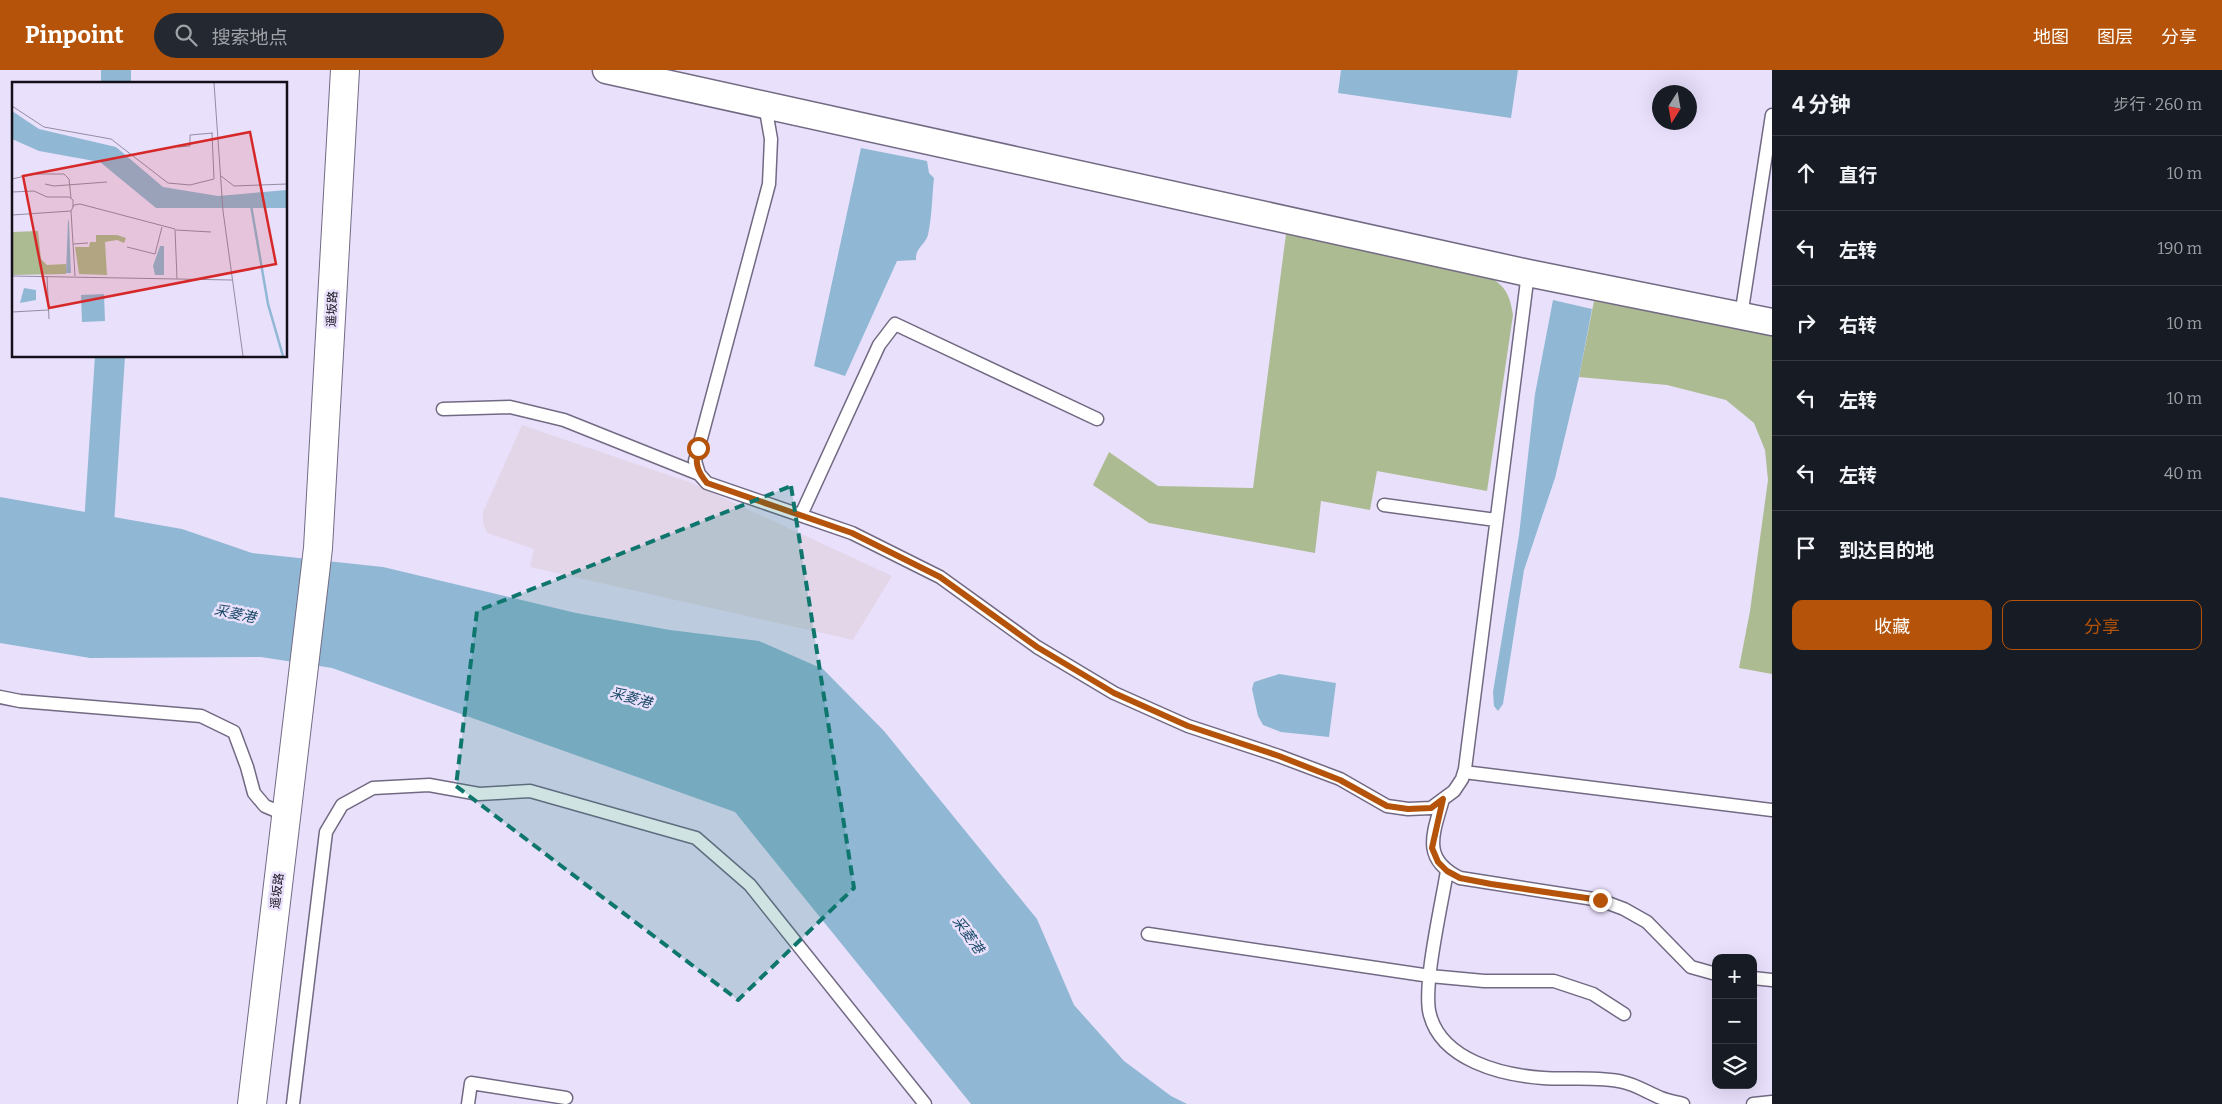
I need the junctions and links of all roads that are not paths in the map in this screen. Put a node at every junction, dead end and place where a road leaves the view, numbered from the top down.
1 (345, 70) edge
2 (606, 70) edge
3 (765, 105) junction
4 (1772, 115) edge
5 (1528, 273) junction
6 (1741, 316) junction
7 (1772, 322) edge
8 (443, 409) dead end
9 (1097, 419) dead end
10 (699, 474) junction
11 (1384, 506) dead end
12 (801, 515) junction
13 (1496, 520) junction
14 (0, 697) edge
15 (1464, 772) junction
16 (1443, 799) junction
17 (1772, 810) edge
18 (286, 815) junction
19 (1447, 871) junction
20 (1148, 934) dead end
21 (1712, 973) edge
22 (1430, 976) junction
23 (1757, 978) edge
24 (1772, 980) edge
25 (1624, 1014) dead end
26 (566, 1098) dead end
27 (1772, 1102) edge
28 (252, 1104) edge
29 (293, 1104) edge
30 (468, 1104) edge
31 (925, 1104) edge
32 (1683, 1104) edge
33 (1753, 1104) edge

1 - 18 street, 遥坂路
2 - 3 street
3 - 5 street
3 - 10 lane
4 - 6 lane
5 - 6 street
5 - 13 lane
6 - 7 street
8 - 10 lane
9 - 12 lane
10 - 12 lane
11 - 13 lane
12 - 16 lane
13 - 15 lane
14 - 18 lane
15 - 16 lane
15 - 17 lane
16 - 19 lane
18 - 28 street, 遥坂路
19 - 21 lane
19 - 22 lane
20 - 22 lane
22 - 25 lane
22 - 32 lane
23 - 24 lane
26 - 30 lane
27 - 33 lane
29 - 31 lane

